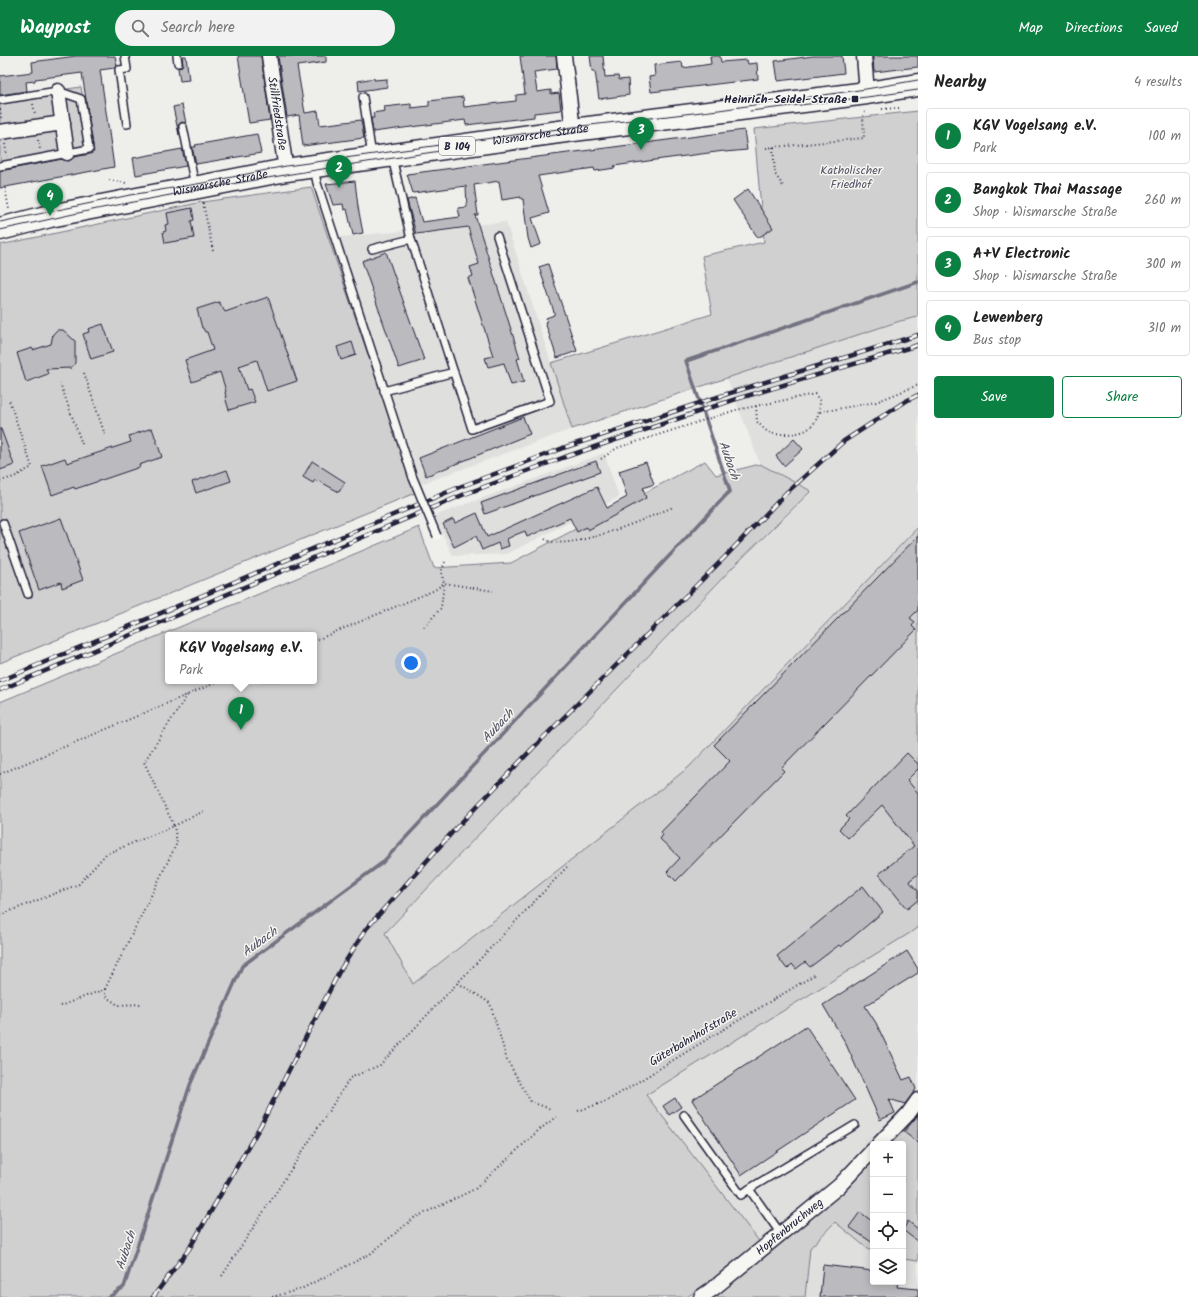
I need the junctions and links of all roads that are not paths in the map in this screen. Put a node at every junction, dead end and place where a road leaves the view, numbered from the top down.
1 (125, 56) edge
2 (269, 56) edge
3 (564, 56) edge
4 (864, 56) edge
5 (918, 85) edge
6 (58, 91) junction
7 (867, 93) junction
8 (364, 97) dead end
9 (0, 100) edge
10 (63, 123) junction
11 (128, 124) dead end
12 (184, 127) dead end
13 (573, 130) junction
14 (0, 132) edge
15 (67, 154) junction
16 (382, 156) junction
17 (0, 166) edge
18 (314, 166) junction
19 (286, 170) junction
20 (199, 195) junction
21 (6, 228) edge
22 (497, 236) dead end
23 (411, 239) junction
24 (372, 249) dead end
25 (454, 372) junction
26 (384, 391) junction
27 (3, 523) dead end
28 (437, 536) dead end
29 (28, 594) dead end
30 (918, 1100) edge
31 (684, 1115) dead end
32 (855, 1125) dead end
33 (882, 1141) edge
34 (870, 1153) edge
35 (749, 1189) junction
36 (781, 1234) junction
37 (701, 1297) edge

1 - 11 lane
2 - 19 street, Stillfriedstraße
3 - 13 street
4 - 7 street
5 - 7 main road, Wismarsche Straße / B 104
6 - 9 lane
6 - 10 street
6 - 15 lane
7 - 13 main road, Wismarsche Straße / B 104
8 - 16 lane
10 - 14 street
10 - 15 street
12 - 20 lane
13 - 16 main road, Wismarsche Straße / B 104
15 - 17 lane
16 - 18 main road, Wismarsche Straße / B 104
16 - 23 lane
18 - 19 main road, Wismarsche Straße / B 104
18 - 26 lane
19 - 20 main road, Wismarsche Straße / B 104
20 - 21 main road, Wismarsche Straße / B 104
22 - 25 lane
23 - 24 lane
23 - 25 lane
25 - 26 lane
26 - 28 lane, bridge
27 - 29 lane
30 - 33 street
31 - 35 lane
32 - 35 lane
34 - 36 street, Hopfenbruchweg
35 - 36 lane
36 - 37 street, Hopfenbruchweg

